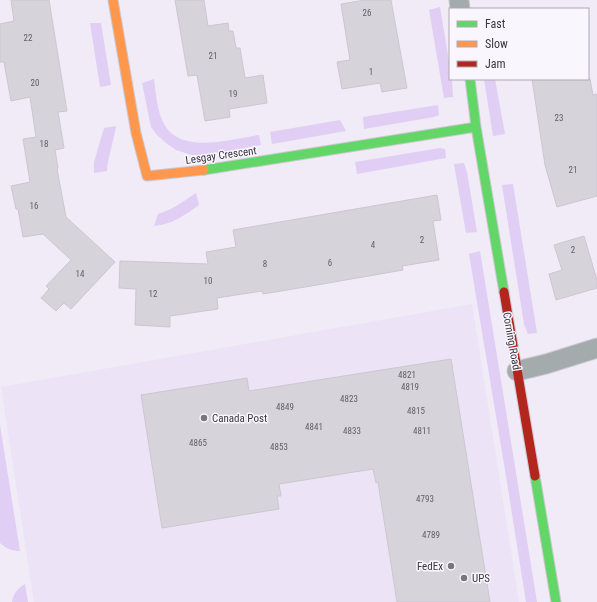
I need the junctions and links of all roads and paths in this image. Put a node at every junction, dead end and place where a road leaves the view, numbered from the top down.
1 (113, 0) edge
2 (470, 80) edge
3 (476, 128) junction
4 (597, 348) edge
5 (517, 371) junction
6 (556, 602) edge

1 - 3 street, Lesgay Crescent
2 - 3 street, Corning Road
3 - 5 street, Corning Road
4 - 5 street
5 - 6 street, Corning Road

